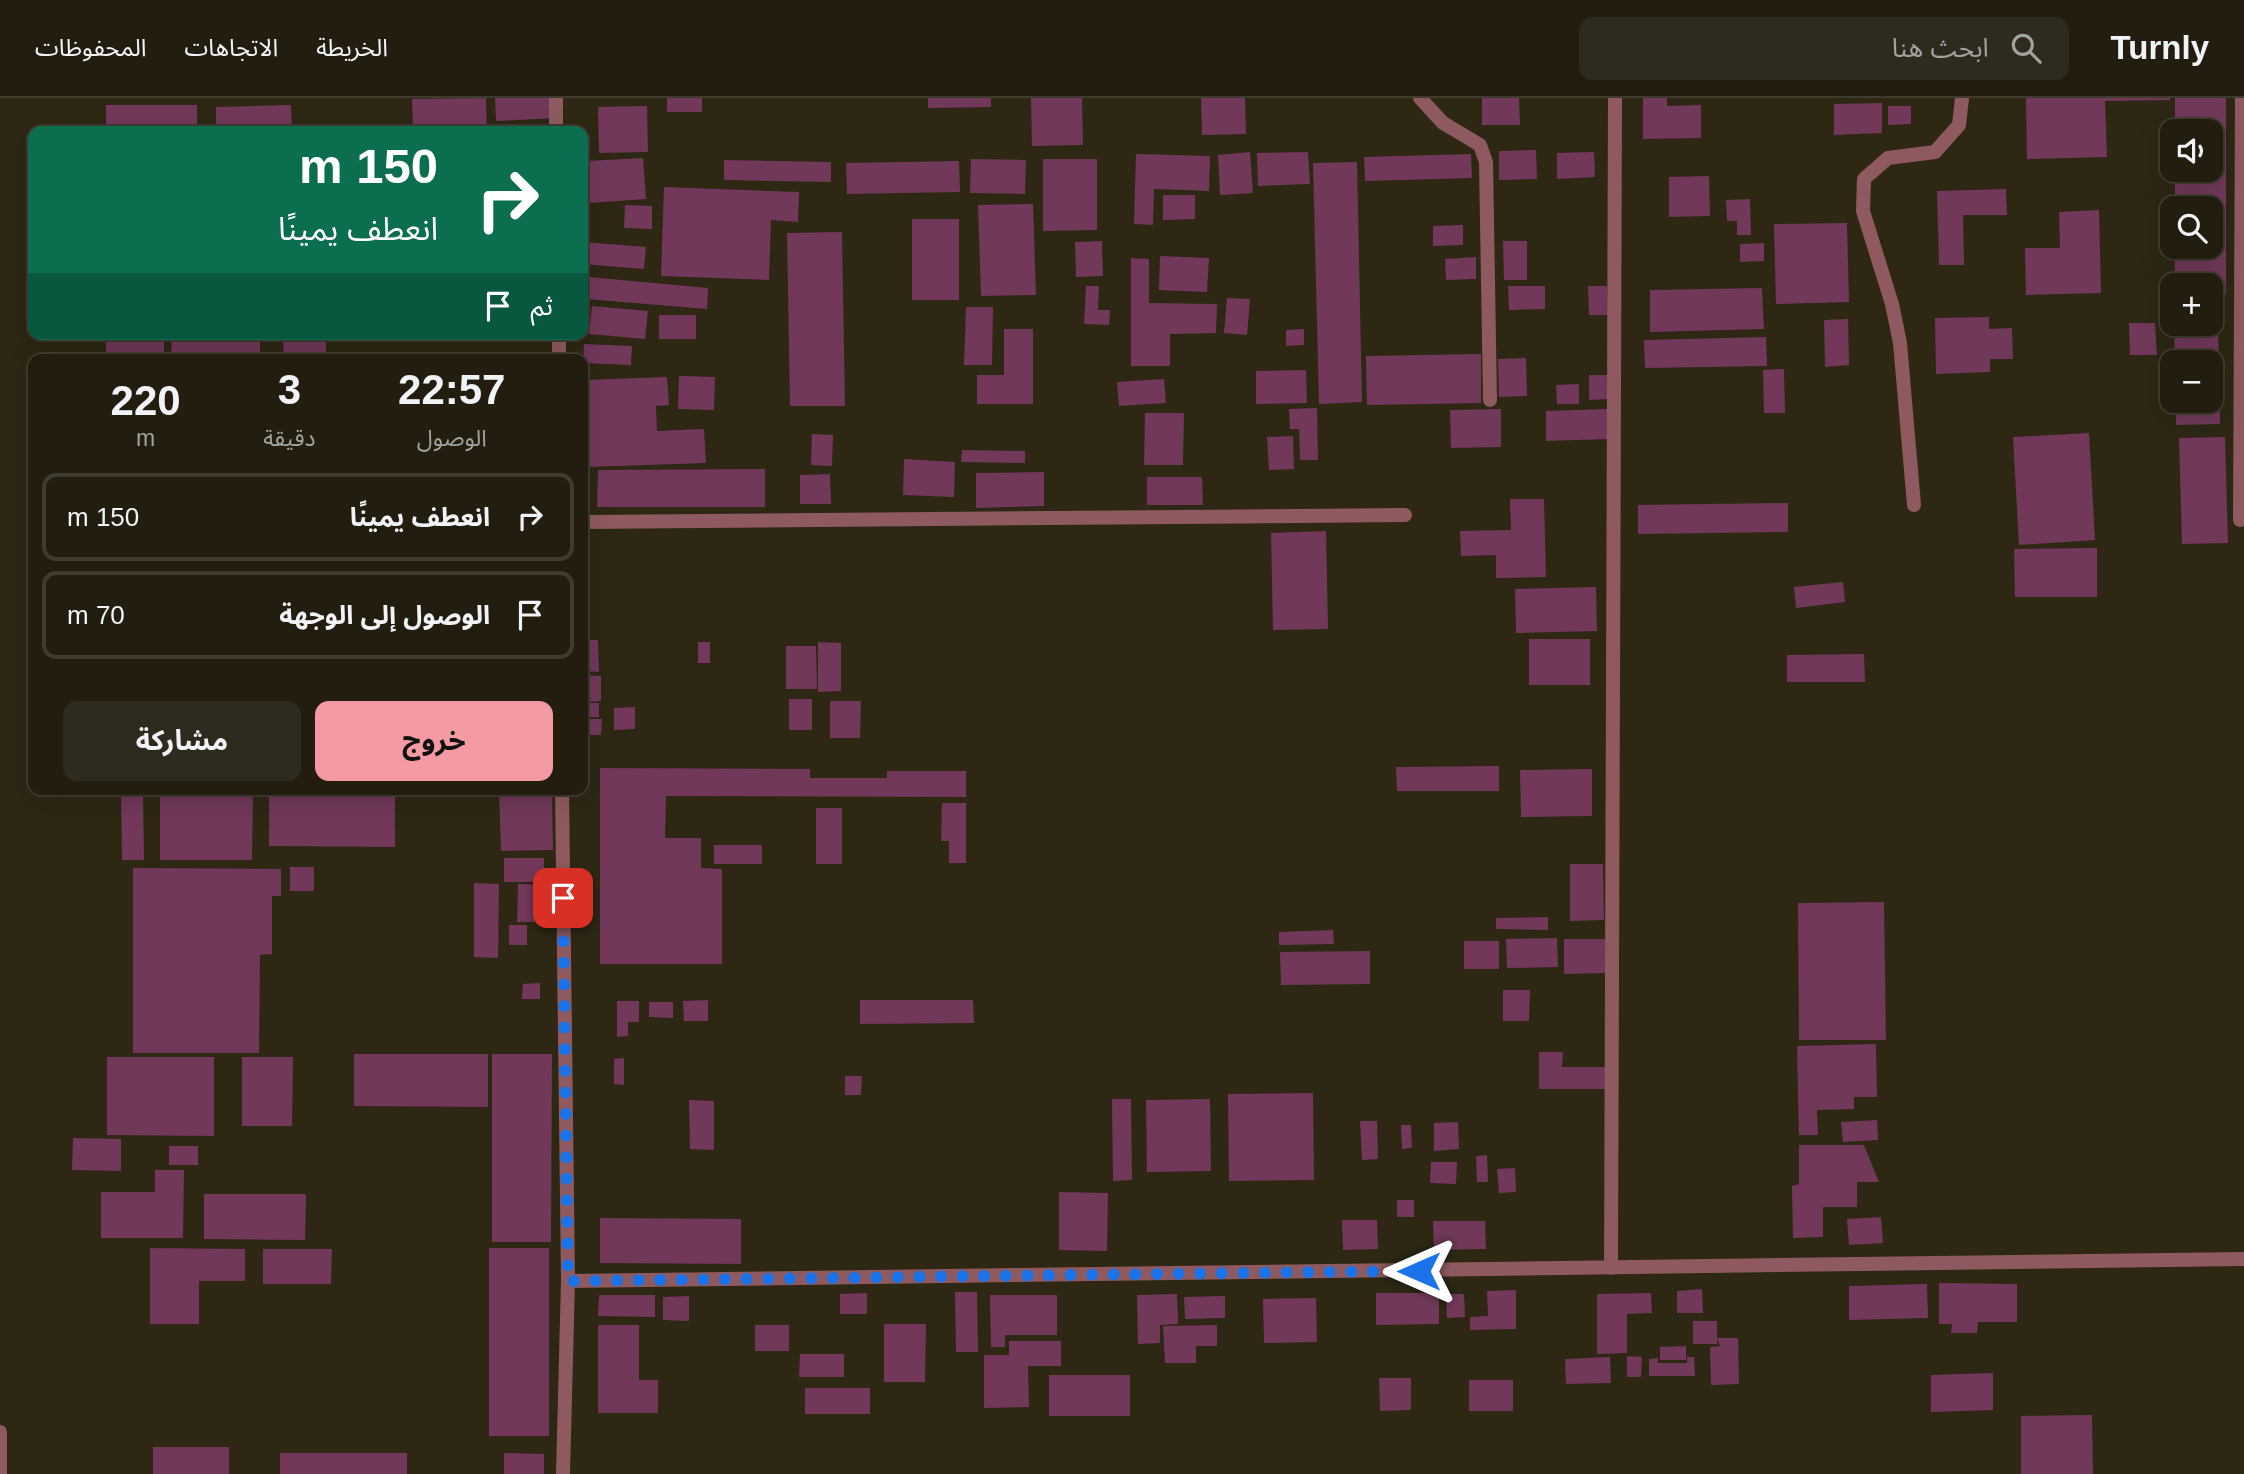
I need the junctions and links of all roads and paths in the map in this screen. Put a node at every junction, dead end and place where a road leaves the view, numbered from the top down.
1 (556, 98) edge
2 (1420, 98) edge
3 (1615, 98) edge
4 (1962, 98) edge
5 (2242, 98) edge
6 (556, 126) edge
7 (1490, 400) dead end
8 (1914, 505) dead end
9 (1405, 515) dead end
10 (2240, 520) dead end
11 (588, 522) edge
12 (562, 795) edge
13 (2244, 1259) edge
14 (1611, 1269) junction
15 (568, 1281) junction
16 (0, 1432) edge
17 (0, 1474) edge
18 (563, 1474) edge

1 - 6 street
2 - 7 street
3 - 14 street
4 - 8 street
5 - 10 street
9 - 11 street
12 - 15 street
13 - 14 street
14 - 15 street
15 - 18 street
16 - 17 street

